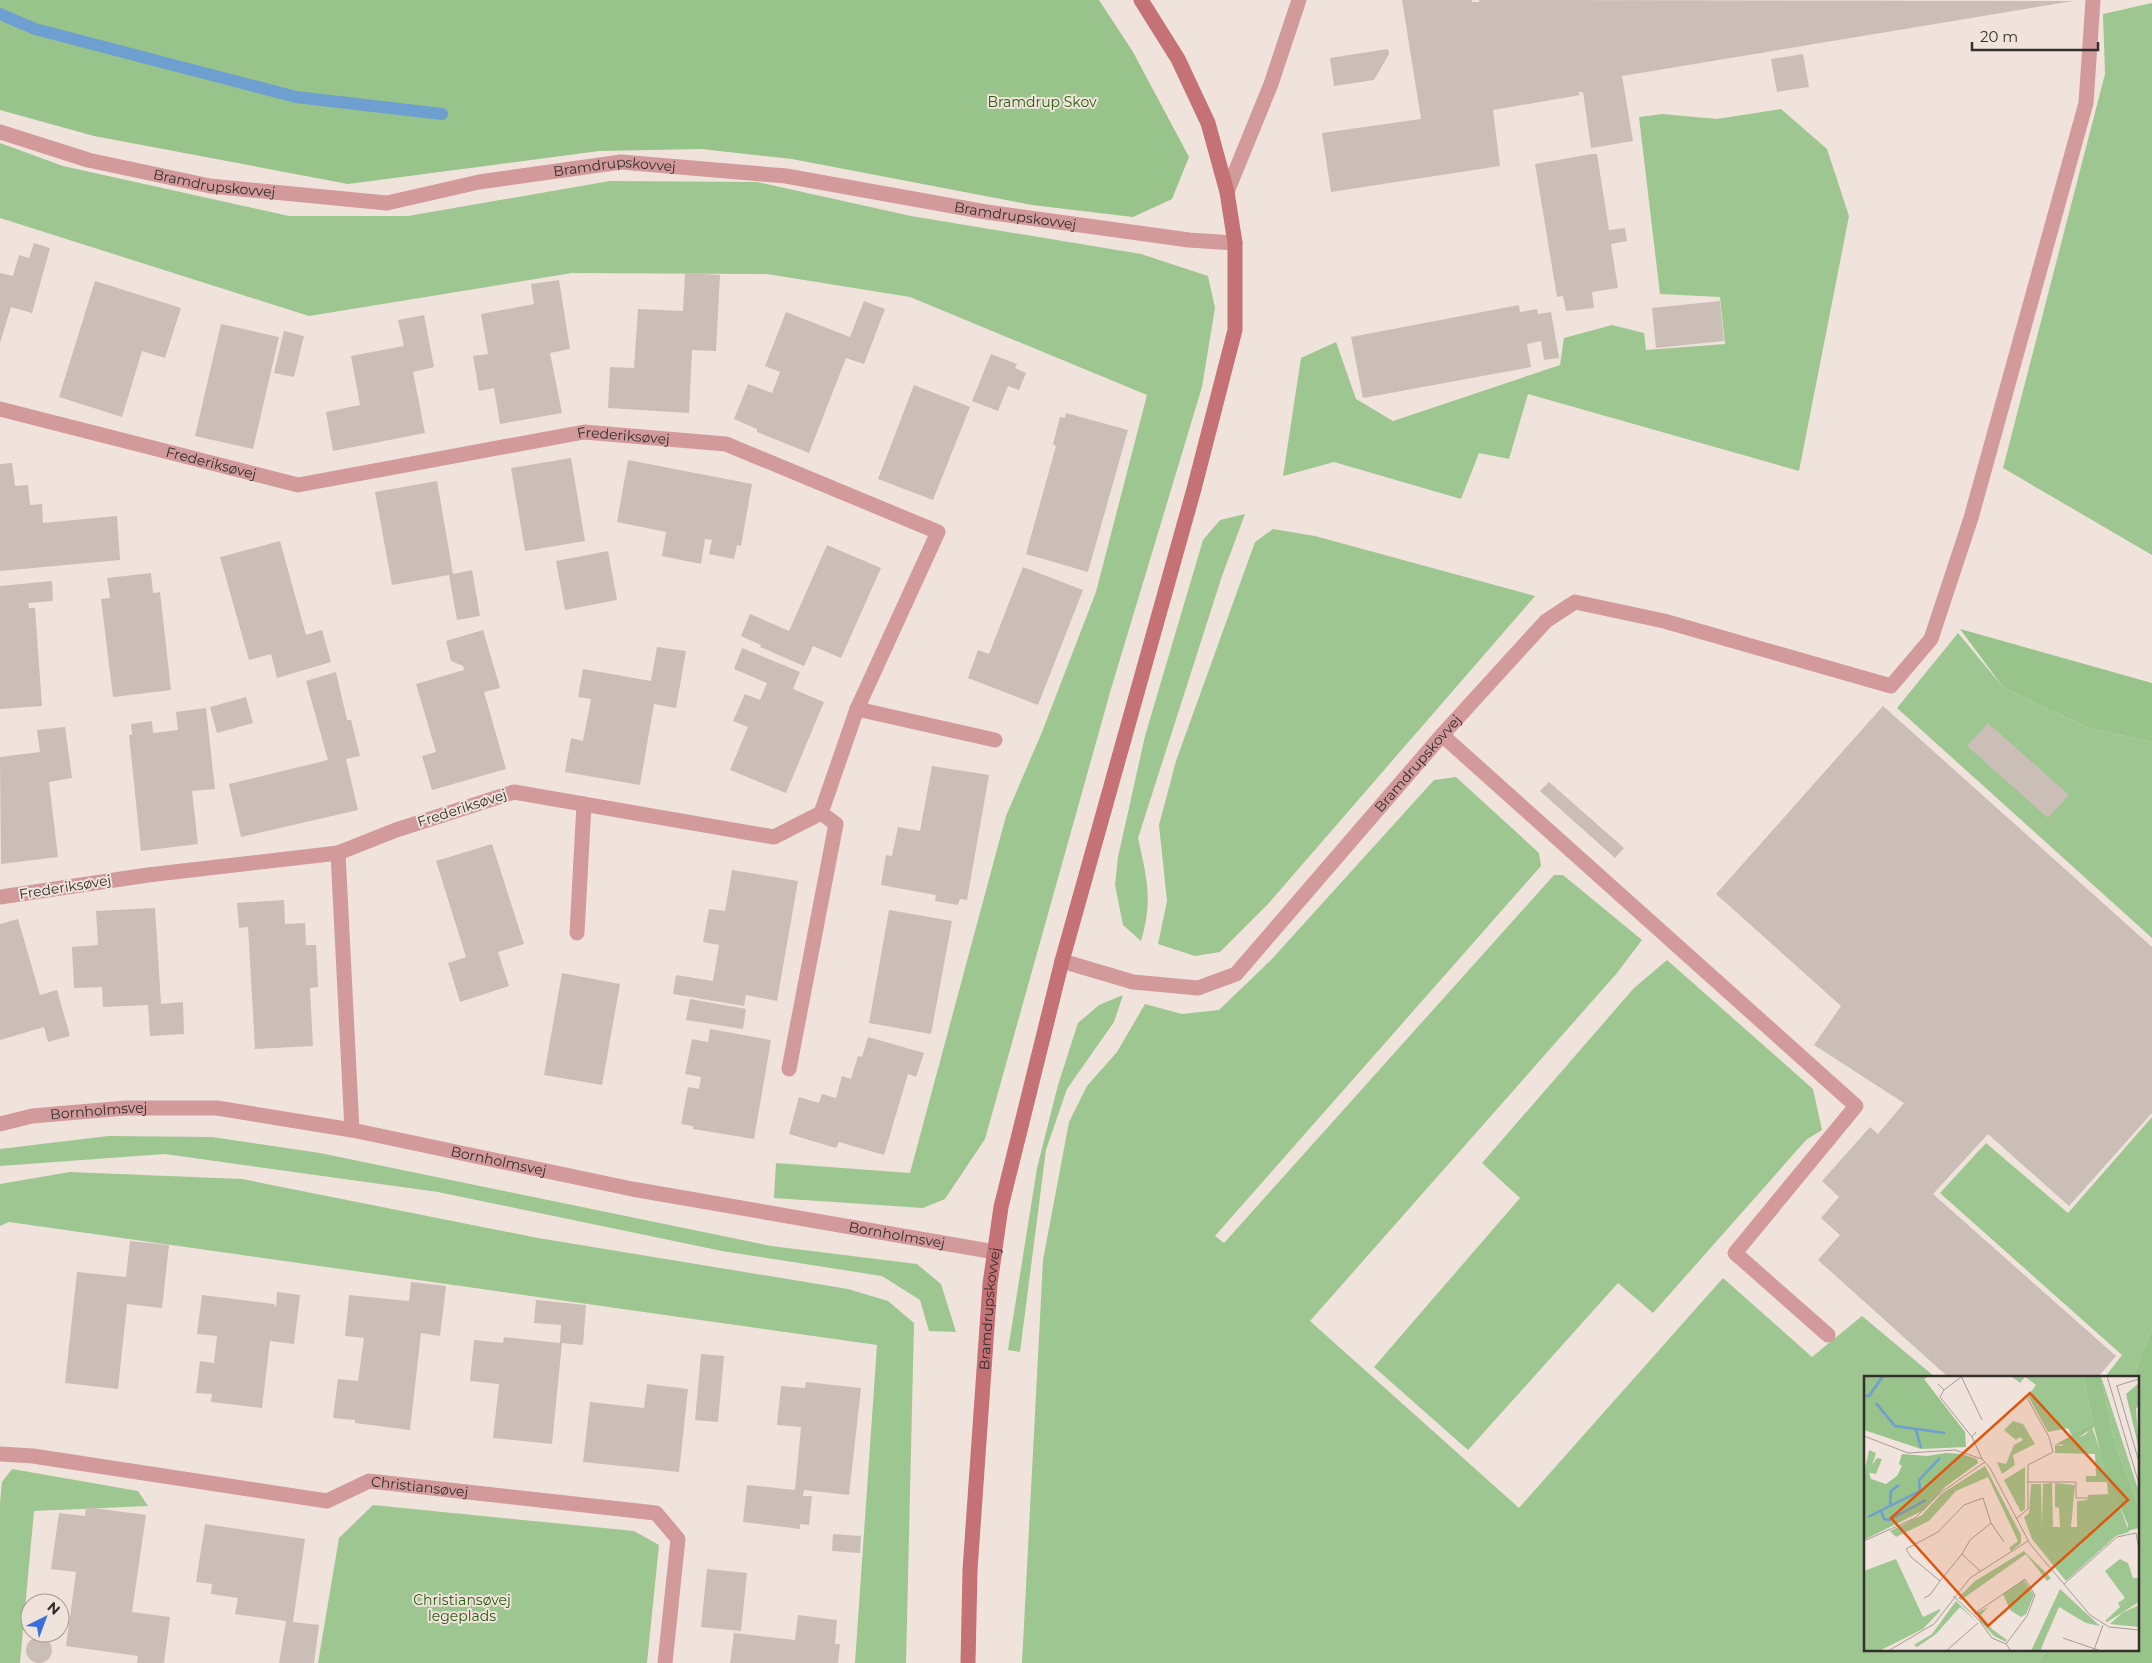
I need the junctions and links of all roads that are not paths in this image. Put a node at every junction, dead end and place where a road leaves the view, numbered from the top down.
1 (1141, 0) edge
2 (1299, 0) edge
3 (2093, 0) edge
4 (0, 132) edge
5 (1227, 192) junction
6 (1235, 243) junction
7 (0, 409) edge
8 (857, 709) junction
9 (1442, 735) junction
10 (996, 740) dead end
11 (584, 804) junction
12 (821, 813) junction
13 (338, 853) junction
14 (0, 897) edge
15 (576, 933) dead end
16 (1062, 961) junction
17 (789, 1069) dead end
18 (0, 1124) edge
19 (352, 1130) junction
20 (995, 1252) junction
21 (1828, 1336) dead end
22 (0, 1454) edge
23 (665, 1663) edge
24 (968, 1663) edge

1 - 5 street, Bramdrupskovvej
2 - 5 street
3 - 9 street, Bramdrupskovvej
4 - 6 street, Bramdrupskovvej
5 - 6 street, Bramdrupskovvej
6 - 16 street, Bramdrupskovvej
7 - 8 street, Frederiksøvej
8 - 10 street
8 - 12 street, Frederiksøvej
9 - 16 street, Bramdrupskovvej
9 - 21 street
11 - 12 street, Frederiksøvej
11 - 13 street, Frederiksøvej
11 - 15 street
12 - 17 street
13 - 14 street, Frederiksøvej
13 - 19 street
16 - 20 street, Bramdrupskovvej
18 - 19 street, Bornholmsvej
19 - 20 street, Bornholmsvej
20 - 24 street, Bramdrupskovvej
22 - 23 street, Christiansøvej

